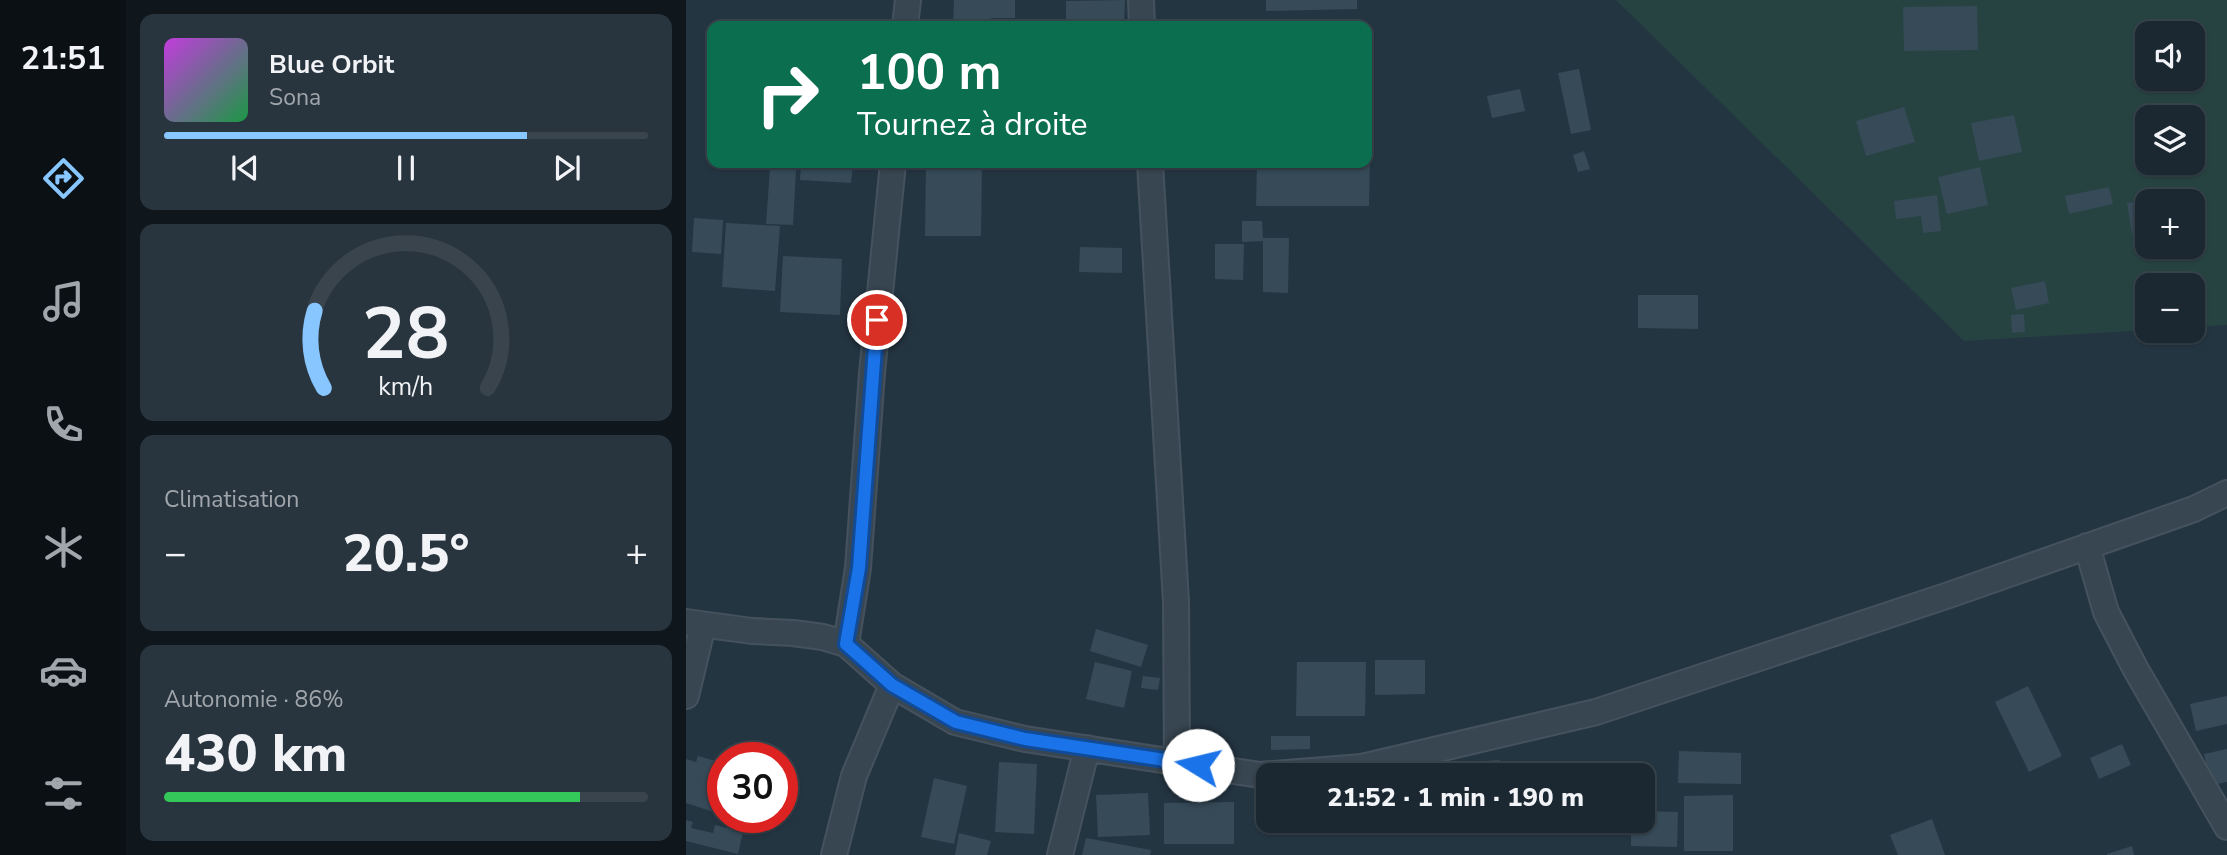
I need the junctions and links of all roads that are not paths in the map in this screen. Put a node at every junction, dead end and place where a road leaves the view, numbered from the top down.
1 (908, 0) edge
2 (1141, 0) edge
3 (906, 21) edge
4 (1142, 21) edge
5 (892, 168) edge
6 (1150, 168) edge
7 (2227, 493) edge
8 (2087, 546) junction
9 (694, 623) edge
10 (846, 644) junction
11 (892, 685) junction
12 (686, 696) edge
13 (1087, 748) junction
14 (1177, 761) junction
15 (2227, 827) edge
16 (834, 855) edge
17 (1060, 855) edge

1 - 3 street
2 - 4 street
5 - 10 street
6 - 14 street
7 - 8 street
8 - 14 street
8 - 15 street
9 - 10 street
9 - 12 street
10 - 11 street
11 - 13 street
11 - 16 street
13 - 14 street
13 - 17 street

